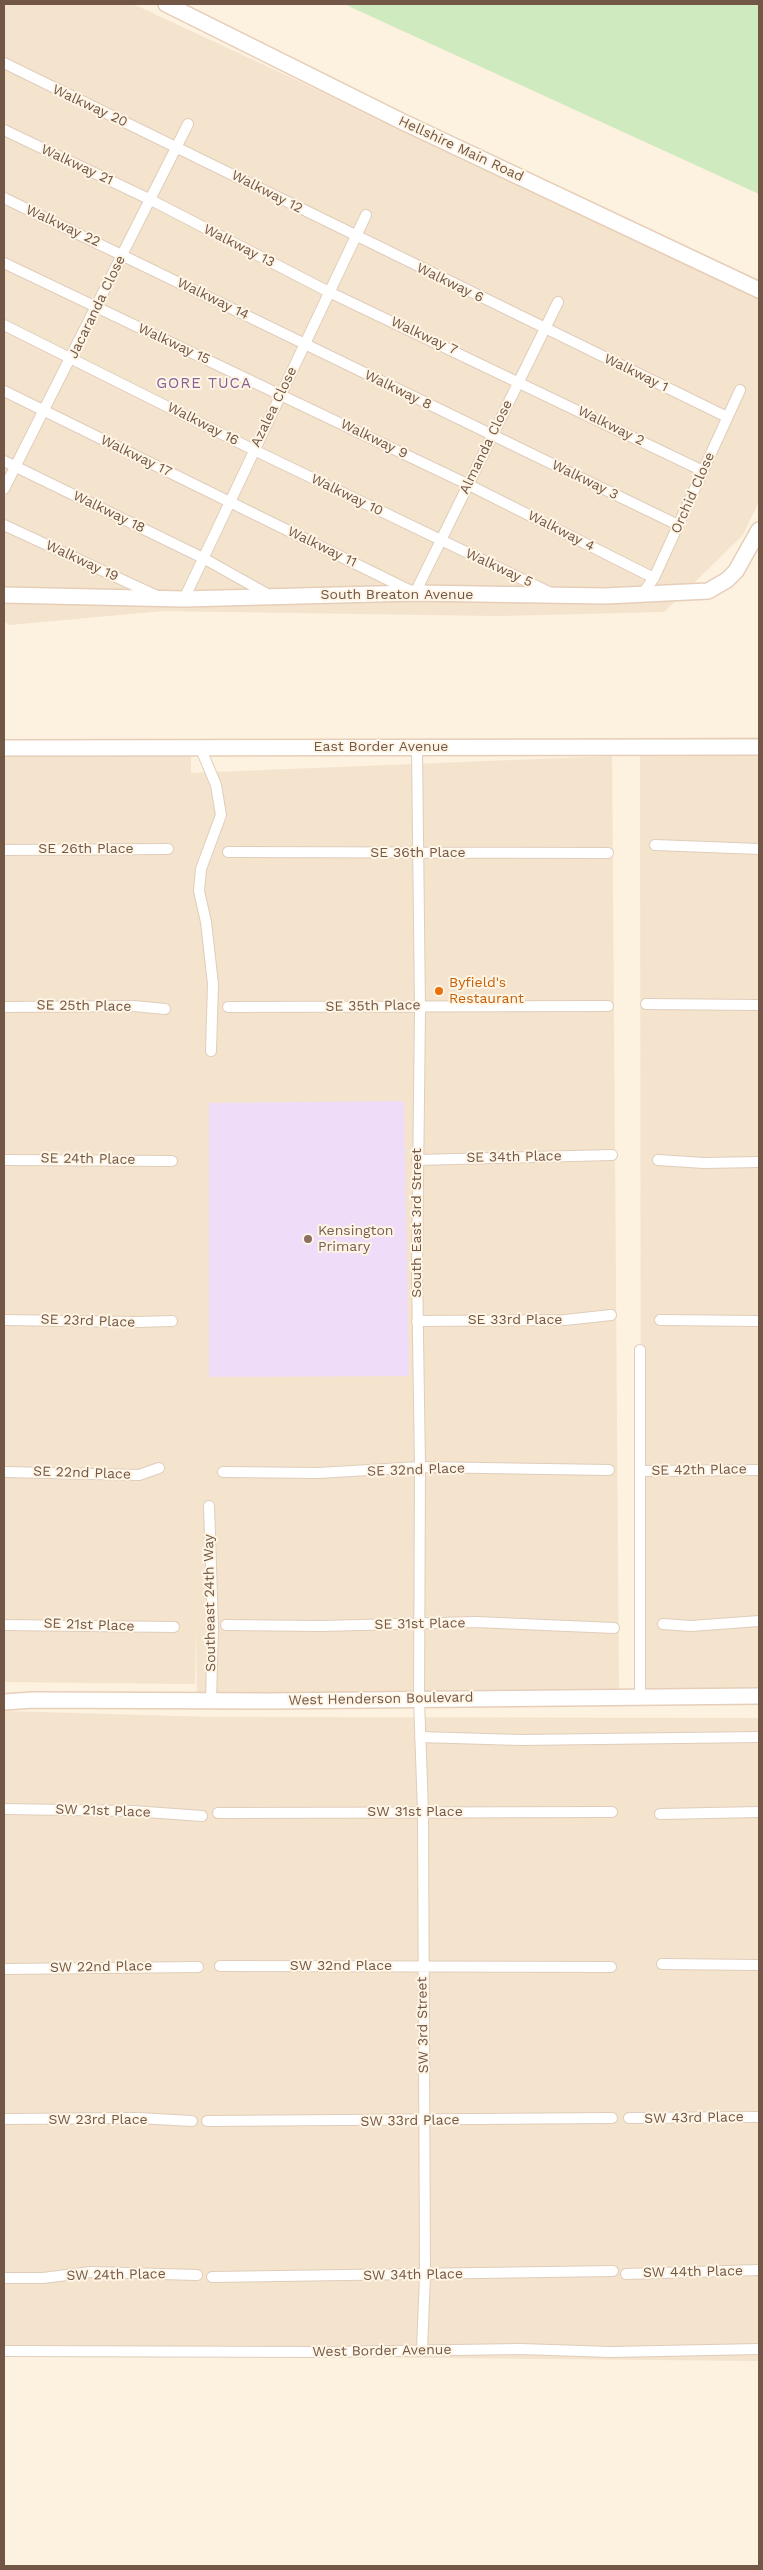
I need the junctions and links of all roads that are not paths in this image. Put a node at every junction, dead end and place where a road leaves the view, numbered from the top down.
1 (166, 4) edge
2 (4, 63) edge
3 (188, 124) dead end
4 (4, 130) edge
5 (178, 146) junction
6 (4, 198) edge
7 (149, 199) junction
8 (366, 215) dead end
9 (357, 237) junction
10 (122, 254) junction
11 (4, 263) edge
12 (759, 290) edge
13 (328, 292) junction
14 (558, 302) dead end
15 (96, 307) junction
16 (4, 325) edge
17 (544, 329) junction
18 (304, 345) junction
19 (71, 358) junction
20 (518, 381) junction
21 (740, 390) dead end
22 (4, 391) edge
23 (280, 394) junction
24 (44, 410) junction
25 (727, 417) junction
26 (492, 435) junction
27 (254, 450) junction
28 (4, 461) edge
29 (15, 466) junction
30 (703, 470) junction
31 (467, 484) junction
32 (4, 489) edge
33 (229, 502) junction
34 (4, 525) edge
35 (678, 525) junction
36 (759, 530) edge
37 (440, 540) junction
38 (203, 558) junction
39 (654, 578) junction
40 (415, 593) junction
41 (642, 594) junction
42 (4, 595) edge
43 (558, 596) junction
44 (160, 597) junction
45 (273, 597) junction
46 (184, 599) junction
47 (200, 747) junction
48 (759, 747) edge
49 (4, 748) edge
50 (417, 748) junction
51 (654, 846) dead end
52 (168, 849) dead end
53 (759, 849) edge
54 (4, 850) edge
55 (228, 852) dead end
56 (608, 853) dead end
57 (418, 854) junction
58 (646, 1004) dead end
59 (759, 1005) edge
60 (420, 1006) junction
61 (608, 1006) dead end
62 (4, 1007) edge
63 (228, 1007) dead end
64 (165, 1008) dead end
65 (211, 1051) dead end
66 (612, 1155) dead end
67 (4, 1160) edge
68 (172, 1160) dead end
69 (417, 1160) junction
70 (658, 1160) dead end
71 (759, 1162) edge
72 (611, 1314) dead end
73 (4, 1320) edge
74 (660, 1320) dead end
75 (172, 1321) dead end
76 (418, 1321) junction
77 (759, 1322) edge
78 (640, 1350) dead end
79 (159, 1468) dead end
80 (420, 1468) junction
81 (609, 1470) dead end
82 (759, 1470) edge
83 (640, 1471) junction
84 (4, 1472) edge
85 (223, 1472) dead end
86 (208, 1506) dead end
87 (759, 1621) edge
88 (420, 1624) junction
89 (663, 1624) dead end
90 (4, 1625) edge
91 (226, 1625) dead end
92 (174, 1627) dead end
93 (614, 1628) dead end
94 (759, 1696) edge
95 (640, 1697) junction
96 (419, 1699) junction
97 (211, 1700) junction
98 (4, 1702) edge
99 (420, 1737) junction
100 (759, 1737) edge
101 (4, 1809) edge
102 (423, 1812) junction
103 (612, 1812) dead end
104 (759, 1812) edge
105 (218, 1813) dead end
106 (660, 1814) dead end
107 (202, 1816) dead end
108 (662, 1964) dead end
109 (759, 1965) edge
110 (220, 1966) dead end
111 (198, 1967) dead end
112 (422, 1967) junction
113 (611, 1967) dead end
114 (4, 1969) edge
115 (759, 2117) edge
116 (612, 2118) dead end
117 (629, 2118) dead end
118 (4, 2119) edge
119 (424, 2120) junction
120 (192, 2121) dead end
121 (207, 2121) dead end
122 (759, 2270) edge
123 (613, 2271) dead end
124 (626, 2274) dead end
125 (197, 2275) dead end
126 (425, 2275) junction
127 (4, 2278) edge
128 (212, 2278) dead end
129 (759, 2349) edge
130 (422, 2350) junction
131 (4, 2351) edge

1 - 12 street, Hellshire Main Road
2 - 5 street, Walkway 20
3 - 5 street, Jacaranda Close
4 - 7 street, Walkway 21
5 - 7 street, Jacaranda Close
5 - 9 street, Walkway 12
6 - 10 street, Walkway 22
7 - 10 street, Jacaranda Close
7 - 13 street, Walkway 13
8 - 9 street, Azalea Close
9 - 13 street, Azalea Close
9 - 17 street, Walkway 6
10 - 15 street, Jacaranda Close
10 - 18 street, Walkway 14
11 - 15 street, Walkway 15
13 - 18 street, Azalea Close
13 - 20 street, Walkway 7
14 - 17 street, Almanda Close
15 - 19 street, Jacaranda Close
15 - 23 street, Walkway 15
16 - 19 street, Walkway 16
17 - 20 street, Almanda Close
17 - 25 street, Walkway 1
18 - 23 street, Azalea Close
18 - 26 street, Walkway 8
19 - 24 street, Jacaranda Close
19 - 27 street, Walkway 16
20 - 26 street, Almanda Close
20 - 30 street, Walkway 2
21 - 25 street, Orchid Close
22 - 24 street, Walkway 17
23 - 27 street, Azalea Close
23 - 31 street, Walkway 9
24 - 29 street, Jacaranda Close
24 - 33 street, Walkway 17
25 - 30 street, Orchid Close
26 - 31 street, Almanda Close
26 - 35 street, Walkway 3
27 - 33 street, Azalea Close
27 - 37 street, Walkway 10
28 - 29 street, Walkway 18
29 - 32 street, Jacaranda Close
29 - 38 street, Walkway 18
30 - 35 street, Orchid Close
31 - 37 street, Almanda Close
31 - 39 street, Walkway 4
33 - 38 street, Azalea Close
33 - 40 street, Walkway 11
34 - 44 street, Walkway 19
35 - 39 street, Orchid Close
36 - 41 street, South Breaton Avenue
37 - 40 street, Almanda Close
37 - 43 street, Walkway 5
38 - 45 street, Walkway 18
38 - 46 street, Azalea Close
39 - 41 street, Orchid Close
40 - 43 street, South Breaton Avenue
40 - 45 street, South Breaton Avenue
41 - 43 street, South Breaton Avenue
42 - 44 street, South Breaton Avenue
44 - 46 street, South Breaton Avenue
45 - 46 street, South Breaton Avenue
47 - 49 street, East Border Avenue
47 - 50 street, East Border Avenue
47 - 65 street
48 - 50 street, East Border Avenue
50 - 57 street, South East 3rd Street
51 - 53 street
52 - 54 street, SE 26th Place
55 - 57 street, SE 36th Place
56 - 57 street, SE 36th Place
57 - 60 street, South East 3rd Street
58 - 59 street
60 - 61 street, SE 35th Place
60 - 63 street, SE 35th Place
60 - 69 street, South East 3rd Street
62 - 64 street, SE 25th Place
66 - 69 street, SE 34th Place
67 - 68 street, SE 24th Place
69 - 76 street, South East 3rd Street
70 - 71 street
72 - 76 street, SE 33rd Place
73 - 75 street, SE 23rd Place
74 - 77 street
76 - 80 street, South East 3rd Street
78 - 83 street
79 - 84 street, SE 22nd Place
80 - 81 street, SE 32nd Place
80 - 85 street, SE 32nd Place
80 - 88 street, South East 3rd Street
82 - 83 street, SE 42th Place
83 - 95 street
86 - 97 street, Southeast 24th Way
87 - 89 street
88 - 91 street, SE 31st Place
88 - 93 street, SE 31st Place
88 - 96 street, South East 3rd Street
90 - 92 street, SE 21st Place
94 - 95 street, West Henderson Boulevard
95 - 96 street, West Henderson Boulevard
96 - 97 street, West Henderson Boulevard
96 - 99 street, SW 3rd Street
97 - 98 street, West Henderson Boulevard
99 - 100 street
99 - 102 street, SW 3rd Street
101 - 107 street, SW 21st Place
102 - 103 street, SW 31st Place
102 - 105 street, SW 31st Place
102 - 112 street, SW 3rd Street
104 - 106 street
108 - 109 street
110 - 112 street, SW 32nd Place
111 - 114 street, SW 22nd Place
112 - 113 street, SW 32nd Place
112 - 119 street, SW 3rd Street
115 - 117 street, SW 43rd Place
116 - 119 street, SW 33rd Place
118 - 120 street, SW 23rd Place
119 - 121 street, SW 33rd Place
119 - 126 street, SW 3rd Street
122 - 124 street, SW 44th Place
123 - 126 street, SW 34th Place
125 - 127 street, SW 24th Place
126 - 128 street, SW 34th Place
126 - 130 street, SW 3rd Street
129 - 130 street, West Border Avenue
130 - 131 street, West Border Avenue

